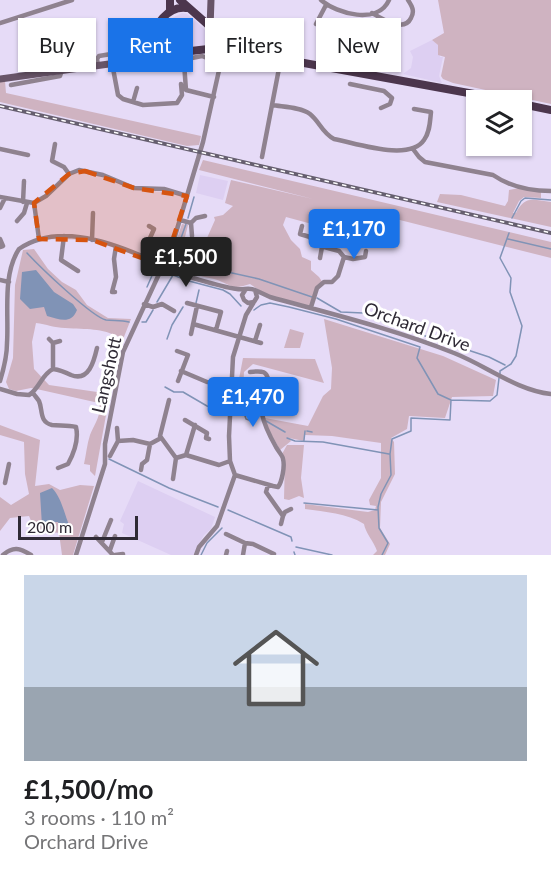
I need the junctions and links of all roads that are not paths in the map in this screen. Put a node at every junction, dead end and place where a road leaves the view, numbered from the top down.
1 (72, 0) edge
2 (170, 0) edge
3 (180, 0) edge
4 (211, 0) edge
5 (321, 0) edge
6 (389, 0) edge
7 (408, 0) edge
8 (326, 5) junction
9 (186, 8) junction
10 (170, 10) junction
11 (210, 10) junction
12 (372, 13) junction
13 (196, 14) junction
14 (164, 18) edge
15 (211, 18) edge
16 (319, 18) edge
17 (205, 22) edge
18 (0, 23) edge
19 (108, 54) edge
20 (205, 57) edge
21 (304, 62) edge
22 (108, 64) edge
23 (98, 65) joint
24 (49, 72) edge
25 (62, 72) edge
26 (114, 72) edge
27 (219, 72) edge
28 (278, 72) edge
29 (382, 76) junction
30 (0, 79) edge
31 (181, 84) dead end
32 (350, 84) dead end
33 (11, 85) dead end
34 (137, 88) dead end
35 (380, 90) junction
36 (466, 94) edge
37 (214, 97) junction
38 (133, 102) junction
39 (272, 105) junction
40 (532, 106) edge
41 (381, 108) dead end
42 (414, 109) dead end
43 (551, 110) edge
44 (55, 144) dead end
45 (0, 149) edge
46 (414, 149) junction
47 (28, 155) dead end
48 (262, 157) dead end
49 (486, 166) dead end
50 (485, 173) junction
51 (69, 174) junction
52 (26, 183) dead end
53 (551, 191) edge
54 (187, 196) junction
55 (2, 197) edge
56 (25, 202) junction
57 (34, 203) junction
58 (0, 208) edge
59 (93, 213) dead end
60 (205, 216) dead end
61 (180, 220) junction
62 (17, 221) dead end
63 (191, 223) junction
64 (149, 226) dead end
65 (302, 226) dead end
66 (64, 236) junction
67 (192, 236) dead end
68 (0, 239) edge
69 (39, 239) junction
70 (92, 240) junction
71 (10, 243) dead end
72 (1, 246) edge
73 (116, 246) junction
74 (322, 247) junction
75 (366, 251) dead end
76 (142, 256) junction
77 (344, 257) junction
78 (320, 258) dead end
79 (164, 266) junction
80 (78, 272) dead end
81 (0, 280) edge
82 (9, 282) junction
83 (228, 287) junction
84 (246, 289) junction
85 (255, 290) junction
86 (112, 292) dead end
87 (270, 297) junction
88 (243, 299) junction
89 (255, 301) junction
90 (187, 303) dead end
91 (144, 304) junction
92 (311, 304) junction
93 (197, 306) junction
94 (174, 310) dead end
95 (246, 315) junction
96 (193, 324) junction
97 (260, 325) dead end
98 (216, 330) junction
99 (191, 334) dead end
100 (239, 337) junction
101 (60, 341) dead end
102 (255, 341) junction
103 (261, 343) dead end
104 (97, 348) dead end
105 (177, 351) dead end
106 (53, 369) junction
107 (180, 371) junction
108 (250, 372) dead end
109 (0, 381) edge
110 (178, 381) dead end
111 (269, 381) junction
112 (231, 383) junction
113 (0, 389) edge
114 (33, 393) junction
115 (287, 393) dead end
116 (551, 394) edge
117 (169, 400) dead end
118 (185, 420) dead end
119 (195, 425) junction
120 (117, 428) dead end
121 (161, 438) junction
122 (209, 439) dead end
123 (118, 441) junction
124 (150, 444) junction
125 (186, 455) junction
126 (110, 456) dead end
127 (176, 458) junction
128 (230, 461) junction
129 (0, 467) edge
130 (58, 468) dead end
131 (141, 470) dead end
132 (236, 475) junction
133 (173, 479) dead end
134 (5, 483) dead end
135 (268, 485) junction
136 (274, 505) junction
137 (267, 509) dead end
138 (291, 509) dead end
139 (283, 516) junction
140 (111, 520) dead end
141 (281, 524) dead end
142 (226, 534) dead end
143 (114, 536) dead end
144 (96, 537) dead end
145 (102, 542) junction
146 (245, 543) junction
147 (113, 554) edge
148 (123, 554) edge
149 (274, 554) edge
150 (3, 555) edge
151 (31, 555) edge
152 (76, 555) edge
153 (196, 555) edge
154 (243, 555) edge

1 - 18 street
2 - 10 main road
3 - 9 main road
4 - 11 main road
5 - 8 street
6 - 12 street
7 - 12 street
8 - 12 street
8 - 16 street
9 - 10 main road
9 - 13 main road
10 - 14 main road
11 - 13 main road
11 - 15 main road
13 - 17 main road
19 - 23 street
20 - 37 street
21 - 29 main road
22 - 23 main road
24 - 30 main road
25 - 33 street
26 - 38 street
27 - 37 street, Langshott
28 - 39 street
29 - 35 street
29 - 36 main road
31 - 38 street
32 - 35 street
34 - 38 street
35 - 41 street
37 - 54 street, Langshott
39 - 46 street
39 - 48 street
40 - 43 main road
42 - 46 street
44 - 51 street
45 - 47 street
46 - 50 street
49 - 50 street
50 - 53 street
51 - 54 street
51 - 57 street
52 - 56 street
54 - 61 street, Langshott
55 - 56 street
55 - 58 street
56 - 57 street
56 - 62 street
57 - 69 street
59 - 70 street
60 - 63 street
61 - 63 street
61 - 79 street, Langshott
63 - 67 street
64 - 76 street
65 - 74 street
66 - 69 street
66 - 70 street
66 - 80 street
68 - 72 street
69 - 82 street
70 - 73 street
71 - 72 street
73 - 76 street
73 - 86 street
74 - 77 street
74 - 78 street
75 - 77 street
76 - 79 street
77 - 92 street
79 - 83 street
79 - 91 street, Langshott
81 - 82 street
82 - 109 street
83 - 84 street
83 - 88 street
84 - 85 street
84 - 88 street
85 - 87 street
85 - 89 street
87 - 89 street
87 - 92 street, Orchard Drive
88 - 89 street
88 - 95 street
89 - 95 street
90 - 93 street
91 - 94 street
91 - 152 street, Langshott
92 - 116 street, Orchard Drive
93 - 96 street
93 - 98 street
95 - 100 street
96 - 98 street
96 - 99 street
97 - 102 street
98 - 100 street
100 - 102 street
100 - 112 street
101 - 106 street
102 - 103 street
104 - 106 street
105 - 107 street
106 - 114 street
107 - 110 street
107 - 112 street
108 - 111 street
111 - 115 street
111 - 135 street
112 - 128 street
113 - 114 street
114 - 130 street
117 - 121 street
118 - 119 street
119 - 122 street
119 - 125 street
120 - 123 street
121 - 124 street
121 - 127 street
123 - 124 street
123 - 126 street
124 - 131 street
125 - 127 street
125 - 128 street
127 - 133 street
128 - 132 street
129 - 134 street
132 - 135 street
132 - 153 street
135 - 136 street
136 - 137 street
136 - 139 street
138 - 139 street
139 - 141 street
140 - 145 street
142 - 146 street
143 - 147 street
144 - 145 street
145 - 147 street
146 - 149 street
146 - 154 street
147 - 148 street
150 - 151 street

